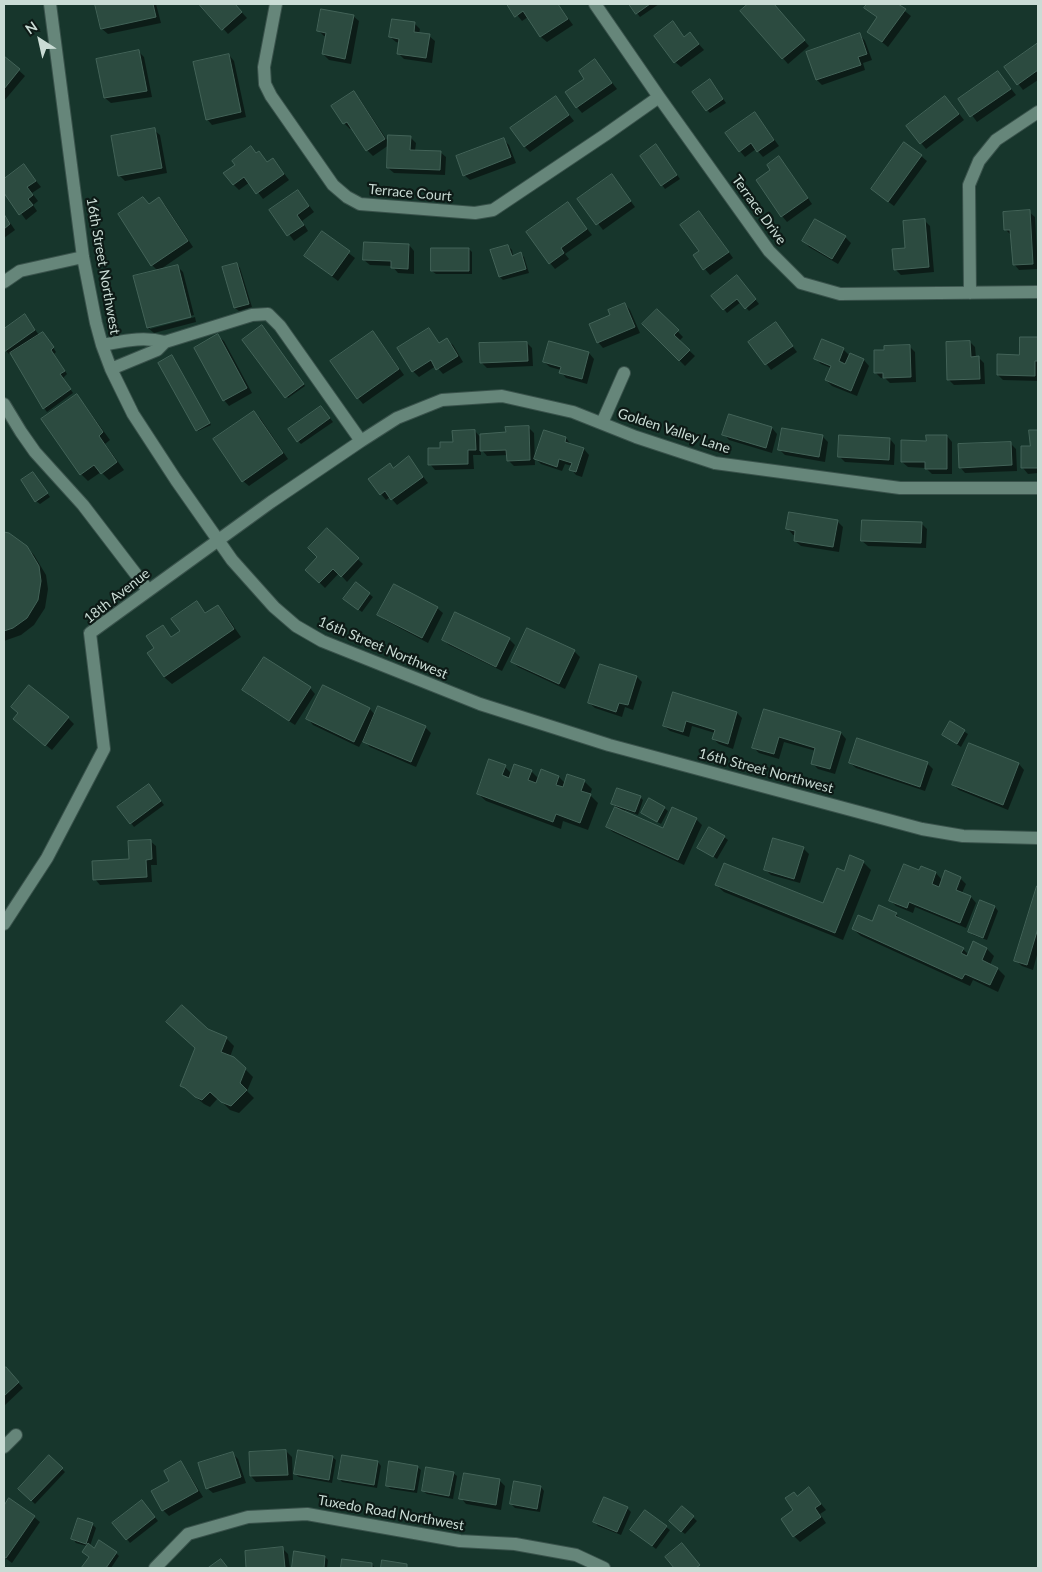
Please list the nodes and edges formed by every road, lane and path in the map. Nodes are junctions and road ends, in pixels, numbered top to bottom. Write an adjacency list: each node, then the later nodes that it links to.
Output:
1 (50, 4): 6 (street, 16th Street Northwest)
2 (276, 4): 4 (street, Terrace Court)
3 (596, 4): 4 (street, Terrace Drive)
4 (659, 97): 9 (street, Terrace Drive)
5 (1038, 112): 9 (street)
6 (84, 257): 7 (street); 11 (street, 16th Street Northwest)
7 (4, 282)
8 (1038, 292): 9 (street, Terrace Drive)
9 (970, 293)
10 (165, 342): 11 (street); 12 (street); 17 (street)
11 (102, 346): 12 (street, 16th Street Northwest)
12 (112, 369): 19 (street, 16th Street Northwest)
13 (624, 373): 16 (street)
14 (4, 404): 20 (street)
15 (397, 418): 16 (street, Golden Valley Lane); 17 (street, 18th Avenue)
16 (602, 423): 18 (street, Golden Valley Lane)
17 (361, 441): 19 (street, 18th Avenue)
18 (1038, 488)
19 (218, 540): 20 (street, 18th Avenue); 21 (street, 16th Street Northwest)
20 (148, 590): 22 (street, 18th Avenue)
21 (1038, 838)
22 (4, 924)
23 (16, 1435): 24 (street)
24 (4, 1447)
25 (155, 1568): 26 (street, Tuxedo Road Northwest)
26 (604, 1568)

